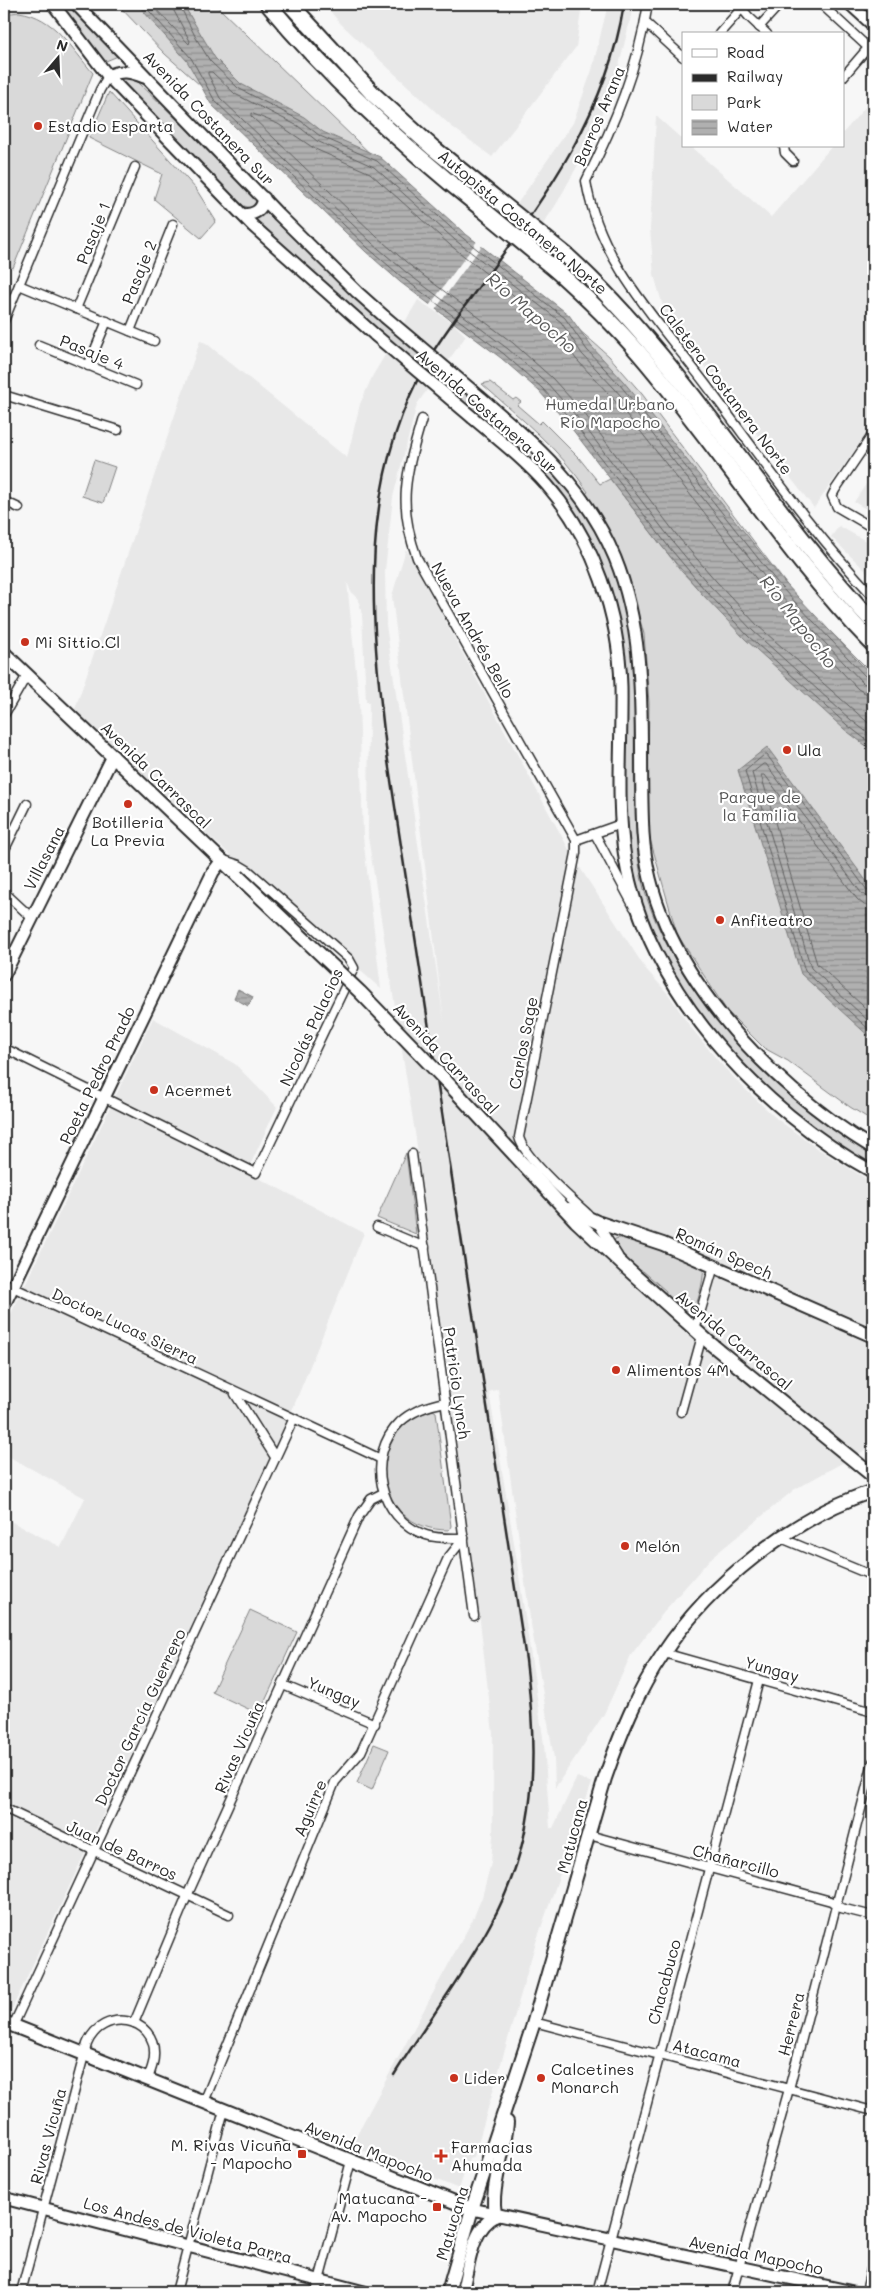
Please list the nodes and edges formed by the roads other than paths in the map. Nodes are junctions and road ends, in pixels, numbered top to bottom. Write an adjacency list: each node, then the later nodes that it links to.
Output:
1 (53, 4): 17 (main road, Avenida Costanera Sur)
2 (76, 4): 19 (main road, Avenida Costanera Sur)
3 (268, 4): 45 (highway, Autopista Costanera Norte, bridge)
4 (290, 4): 44 (highway, Autopista Costanera Norte, bridge)
5 (648, 4): 10 (street, Barros Arana)
6 (780, 4): 12 (street)
7 (821, 4): 15 (street)
8 (850, 4): 11 (main road)
9 (740, 6): 12 (street); 13 (street)
10 (645, 22): 16 (street); 23 (street, Barros Arana)
11 (873, 25)
12 (759, 27): 14 (street)
13 (720, 32)
14 (765, 32)
15 (872, 47): 18 (street)
16 (682, 56)
17 (108, 76): 19 (main road); 25 (main road, Avenida Costanera Sur); 27 (street)
18 (844, 76)
19 (146, 77): 24 (main road, Avenida Costanera Sur)
20 (784, 148): 21 (street)
21 (793, 161)
22 (134, 167): 28 (street, Pasaje 1)
23 (586, 181): 43 (street, Caletera Costanera Norte)
24 (264, 198): 25 (main road); 62 (main road, Avenida Costanera Sur, bridge)
25 (242, 215): 51 (main road, Avenida Costanera Sur, bridge)
26 (173, 224): 31 (street, Pasaje 2)
27 (19, 285): 28 (street); 29 (street)
28 (76, 309): 30 (street)
29 (4, 321)
30 (107, 321): 31 (street); 34 (street)
31 (130, 331): 32 (street)
32 (154, 341)
33 (39, 345): 34 (street, Pasaje 4)
34 (88, 366): 35 (street, Pasaje 4)
35 (136, 385)
36 (4, 395): 38 (street)
37 (422, 419): 53 (street, Nueva Andrés Bello)
38 (118, 430)
39 (873, 434): 42 (street)
40 (4, 501): 41 (street)
41 (19, 508)
42 (873, 528)
43 (873, 596)
44 (873, 622)
45 (873, 644)
46 (4, 653): 47 (main road, Avenida Carrascal)
47 (27, 675): 48 (street); 49 (main road, Avenida Carrascal)
48 (4, 715)
49 (113, 756): 55 (main road, Avenida Carrascal); 57 (main road, Villasana)
50 (27, 804): 54 (street)
51 (621, 824): 52 (street); 58 (main road, Avenida Costanera Sur)
52 (595, 834): 53 (street); 58 (street)
53 (576, 840): 67 (street, Carlos Sage)
54 (4, 851)
55 (222, 860): 61 (main road, Poeta Pedro Prado); 61 (street, Nicolás Palacios); 65 (main road, Avenida Carrascal, bridge)
56 (4, 892): 57 (street)
57 (32, 918): 59 (main road, Villasana)
58 (643, 923): 64 (main road, Avenida Costanera Sur)
59 (4, 975)
60 (4, 1048): 61 (street)
61 (104, 1097): 70 (main road, Poeta Pedro Prado)
62 (873, 1148)
63 (412, 1154): 68 (street, Patricio Lynch)
64 (873, 1172)
65 (560, 1203): 67 (main road, Avenida Carrascal); 67 (main road, Román Spech)
66 (377, 1227): 68 (street)
67 (599, 1231): 69 (main road, Román Spech); 72 (main road, Avenida Carrascal)
68 (425, 1247): 75 (street, Patricio Lynch)
69 (714, 1266): 72 (street); 73 (main road, Román Spech)
70 (8, 1286): 71 (main road, Poeta Pedro Prado); 74 (street, Doctor Lucas Sierra)
71 (4, 1305)
72 (698, 1333): 76 (street); 80 (main road, Avenida Carrascal)
73 (873, 1336)
74 (234, 1392): 77 (street, Doctor Lucas Sierra); 78 (street)
75 (446, 1402): 79 (street); 83 (street, Patricio Lynch)
76 (681, 1412)
77 (292, 1420): 78 (street, Doctor García Guerrero); 79 (street, Doctor Lucas Sierra)
78 (275, 1457): 95 (street, Doctor García Guerrero)
79 (381, 1459): 82 (street)
80 (873, 1476)
81 (873, 1491): 84 (main road, Matucana)
82 (383, 1493): 83 (street); 89 (street, Rivas Vicuña)
83 (464, 1538): 86 (street, Patricio Lynch); 91 (street, Aguirre)
84 (781, 1538): 85 (street); 87 (main road, Matucana)
85 (873, 1576)
86 (474, 1616)
87 (664, 1653): 88 (street, Yungay); 94 (main road, Matucana)
88 (759, 1680): 90 (street, Yungay); 96 (street, Chacabuco)
89 (283, 1685): 91 (street, Yungay); 97 (street, Rivas Vicuña)
90 (873, 1712)
91 (375, 1724): 108 (street, Aguirre)
92 (873, 1765): 98 (street, Herrera)
93 (4, 1808): 95 (street, Juan de Barros)
94 (589, 1835): 96 (street, Chañarcillo); 101 (main road, Matucana)
95 (93, 1852): 97 (street, Juan de Barros); 102 (street, Doctor García Guerrero)
96 (708, 1868): 98 (street, Chañarcillo); 105 (street, Chacabuco)
97 (187, 1896): 99 (street, Juan de Barros); 103 (street, Rivas Vicuña)
98 (836, 1904): 100 (street, Chañarcillo); 107 (street, Herrera)
99 (229, 1915)
100 (873, 1916)
101 (534, 2022): 105 (street, Atacama); 109 (main road, Matucana)
102 (8, 2024): 104 (main road, Avenida Mapocho)
103 (134, 2024): 104 (street, Rivas Vicuña); 106 (street)
104 (85, 2054): 106 (main road, Avenida Mapocho); 114 (street, Rivas Vicuña)
105 (659, 2055): 107 (street, Atacama); 117 (street, Chacabuco)
106 (148, 2079): 108 (main road, Avenida Mapocho)
107 (789, 2089): 111 (street, Atacama); 120 (street, Herrera)
108 (204, 2102): 110 (main road, Avenida Mapocho)
109 (508, 2104): 115 (main road, Matucana); 116 (main road)
110 (224, 2110): 112 (main road, Avenida Mapocho); 118 (street)
111 (873, 2111)
112 (351, 2161): 115 (main road, Avenida Mapocho); 121 (street)
113 (4, 2198): 114 (main road, Los Andes de Violeta Parra)
114 (43, 2208): 118 (main road, Los Andes de Violeta Parra); 122 (street, Rivas Vicuña)
115 (472, 2209): 116 (main road, Avenida Mapocho); 126 (main road, Matucana)
116 (496, 2216): 117 (main road, Avenida Mapocho); 127 (main road, Matucana)
117 (610, 2240): 120 (main road, Avenida Mapocho); 128 (street, Chacabuco)
118 (188, 2247): 121 (main road, Los Andes de Violeta Parra); 123 (street)
119 (873, 2261): 131 (street)
120 (738, 2267): 129 (street, Herrera); 130 (main road, Avenida Mapocho)
121 (319, 2281): 124 (street); 125 (main road, Los Andes de Violeta Parra)
122 (21, 2292)
123 (176, 2292)
124 (316, 2292)
125 (364, 2292)
126 (448, 2292)
127 (462, 2292)
128 (597, 2292)
129 (732, 2292)
130 (853, 2292)
131 (866, 2292)

